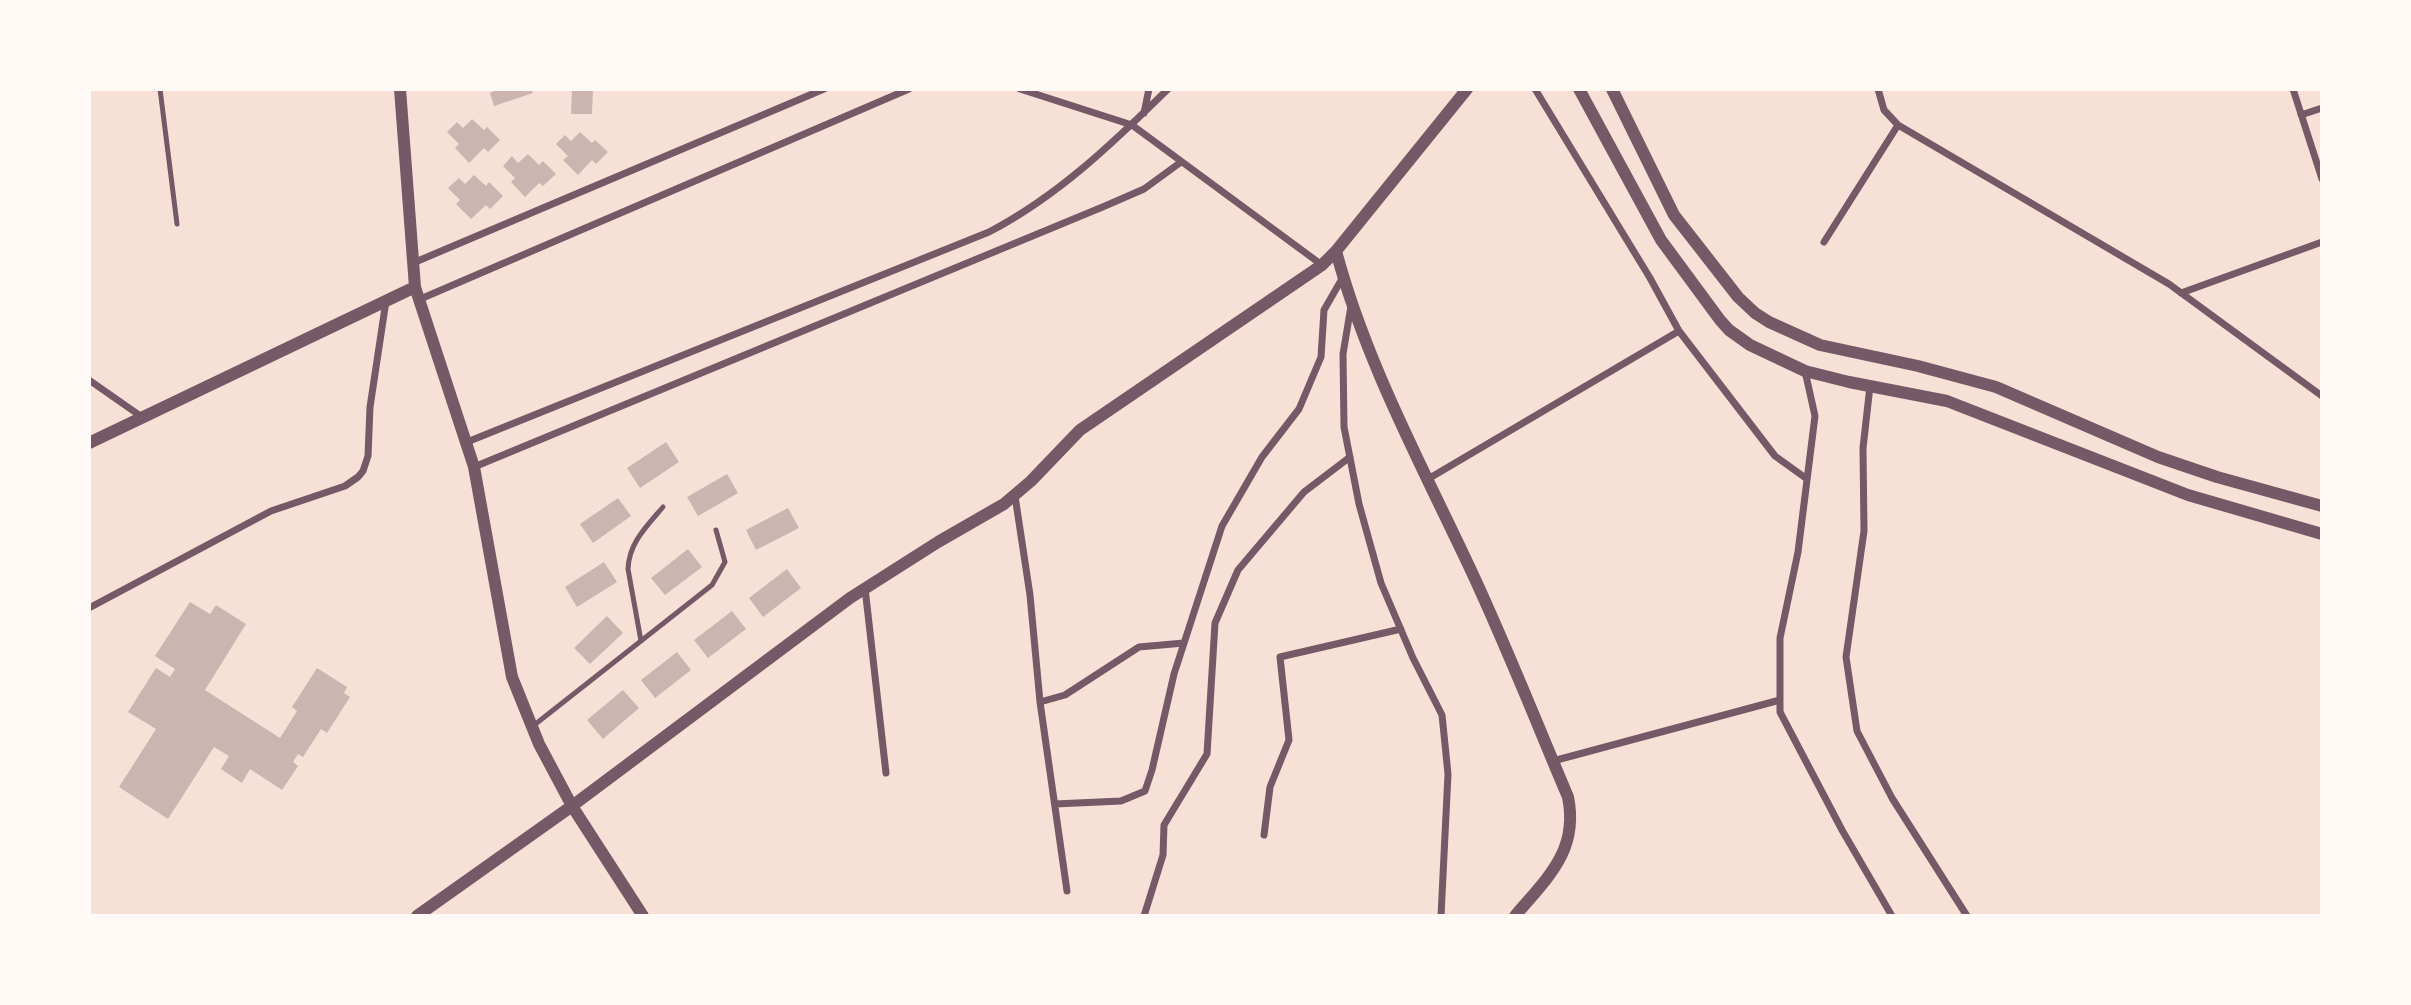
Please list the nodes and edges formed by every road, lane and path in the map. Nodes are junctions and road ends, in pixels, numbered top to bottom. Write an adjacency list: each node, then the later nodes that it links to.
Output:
1 (160, 89): 21 (lane)
2 (400, 89): 25 (street)
3 (824, 89): 25 (street)
4 (909, 89): 28 (street)
5 (1020, 89): 17 (street)
6 (1149, 89): 15 (street)
7 (1168, 89): 15 (street)
8 (1467, 89): 24 (street)
9 (1535, 89): 32 (street)
10 (1579, 89): 33 (street)
11 (1612, 89): 45 (street)
12 (1878, 89): 18 (street)
13 (2293, 89): 16 (street)
14 (2322, 108): 16 (street)
15 (1144, 113): 17 (street)
16 (2301, 115): 20 (street)
17 (1132, 125): 19 (street); 38 (street)
18 (1898, 125): 22 (street); 29 (street)
19 (1181, 162): 26 (street); 41 (street)
20 (2322, 178)
21 (177, 224)
22 (1824, 242)
23 (2322, 242): 29 (street)
24 (1336, 251): 26 (street); 27 (street)
25 (413, 263): 28 (street)
26 (1322, 265): 44 (street)
27 (1343, 276): 31 (street); 53 (street)
28 (417, 293): 30 (street); 38 (street)
29 (2181, 293): 36 (street)
30 (386, 300): 37 (street); 50 (street)
31 (1352, 305): 40 (street); 42 (street)
32 (1679, 331): 42 (street); 43 (street)
33 (1805, 371): 35 (street); 43 (street)
34 (89, 380): 37 (street)
35 (1870, 386): 48 (street); 69 (street)
36 (2322, 396)
37 (142, 417): 39 (street)
38 (467, 442): 41 (street)
39 (89, 443)
40 (1350, 457): 51 (street); 65 (street)
41 (474, 467): 56 (street)
42 (1428, 479): 57 (street)
43 (1807, 479): 54 (street)
44 (1015, 496): 49 (street); 55 (street)
45 (2322, 506)
46 (663, 507): 52 (lane)
47 (716, 530): 52 (lane)
48 (2322, 534)
49 (865, 588): 58 (street); 60 (street)
50 (89, 608)
51 (1401, 629): 61 (street); 66 (street)
52 (641, 641): 56 (lane)
53 (1184, 643): 55 (street); 59 (street)
54 (1780, 700): 57 (street); 68 (street)
55 (1040, 702): 59 (street)
56 (532, 727): 60 (street)
57 (1553, 761): 67 (street)
58 (887, 773)
59 (1055, 804): 62 (street)
60 (572, 806): 63 (street); 64 (street)
61 (1264, 835)
62 (1067, 891)
63 (417, 916)
64 (643, 916)
65 (1143, 916)
66 (1441, 916)
67 (1515, 916)
68 (1892, 916)
69 (1967, 916)

